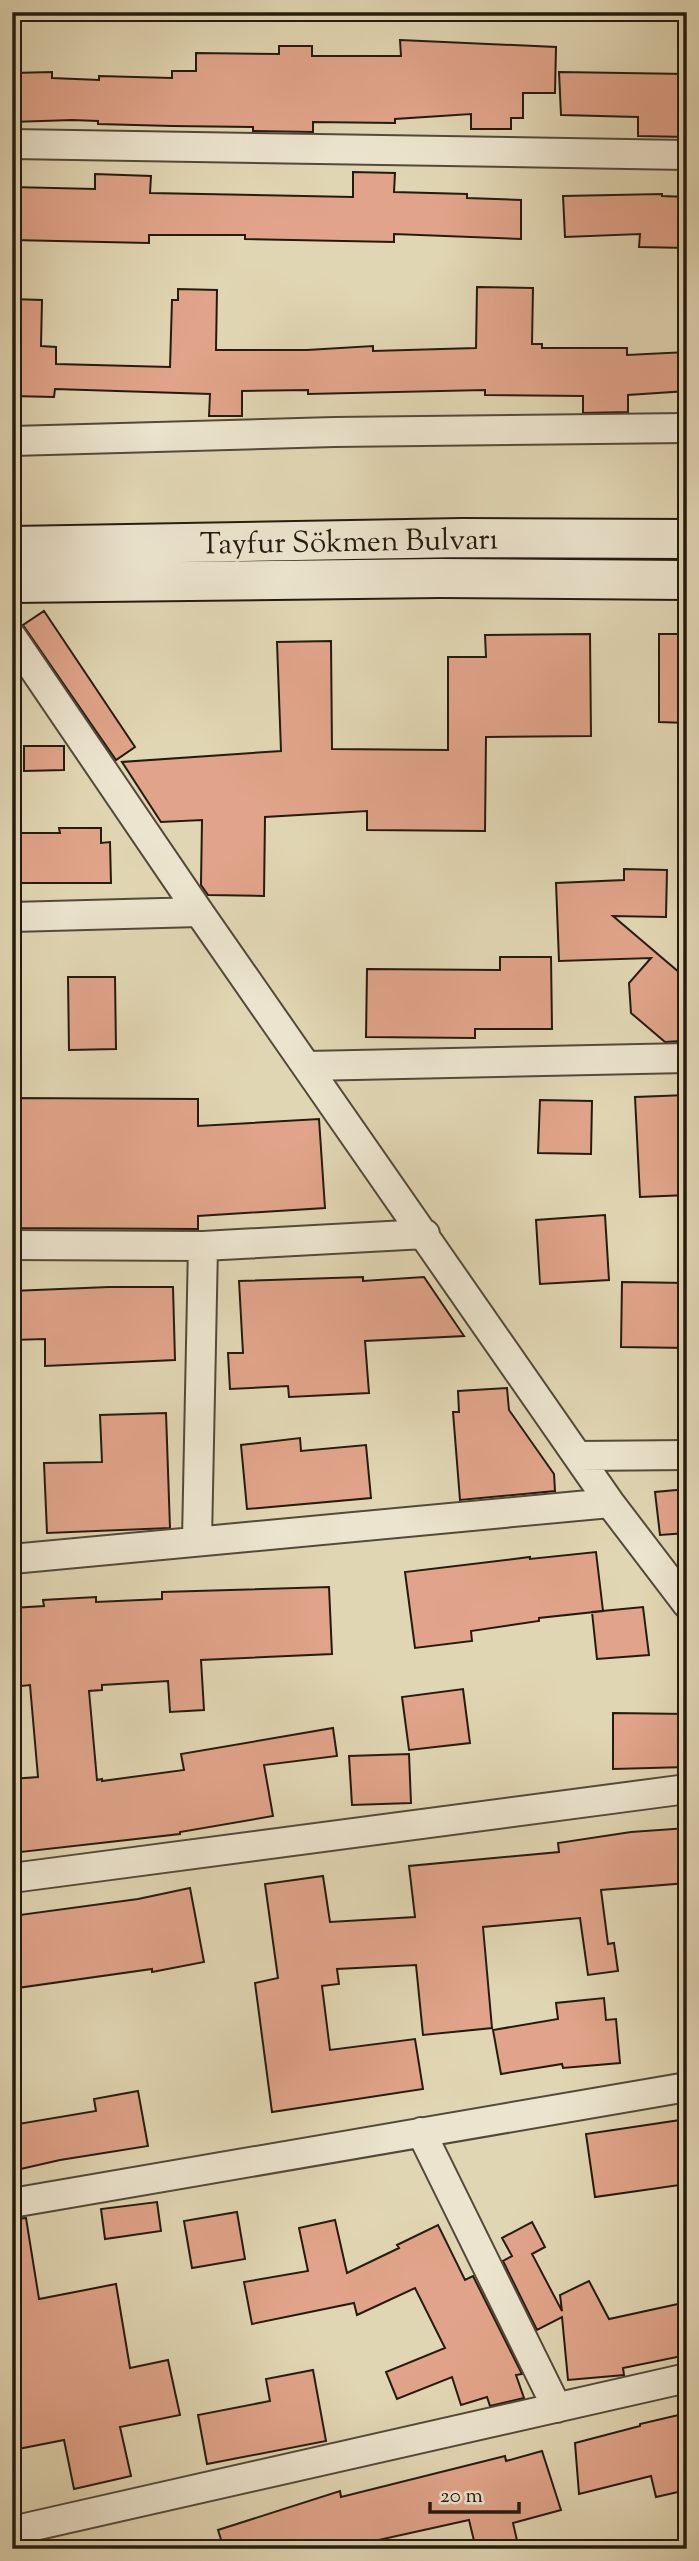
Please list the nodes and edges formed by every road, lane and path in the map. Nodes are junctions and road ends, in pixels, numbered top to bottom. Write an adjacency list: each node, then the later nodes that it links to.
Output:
1 (12, 144): 2 (street)
2 (687, 155)
3 (687, 428): 4 (street)
4 (12, 441)
5 (687, 539): 6 (main road, Tayfur Sökmen Bulvarı)
6 (12, 546)
7 (687, 580): 8 (main road, Tayfur Sökmen Bulvarı)
8 (12, 583)
9 (12, 637): 10 (street)
10 (198, 912): 11 (street); 13 (street)
11 (12, 918)
12 (687, 1058): 13 (street)
13 (307, 1066): 14 (street)
14 (425, 1234): 16 (street); 18 (street)
15 (12, 1245): 16 (street)
16 (203, 1246): 20 (street)
17 (687, 1455): 18 (street)
18 (579, 1456): 19 (street)
19 (610, 1503): 20 (street); 22 (street)
20 (197, 1540): 21 (street)
21 (12, 1559)
22 (687, 1604)
23 (687, 1789): 24 (street)
24 (12, 1878)
25 (687, 2087): 26 (street)
26 (421, 2132): 27 (street); 29 (street)
27 (12, 2203)
28 (687, 2378): 29 (street)
29 (557, 2408): 30 (street)
30 (12, 2531)

